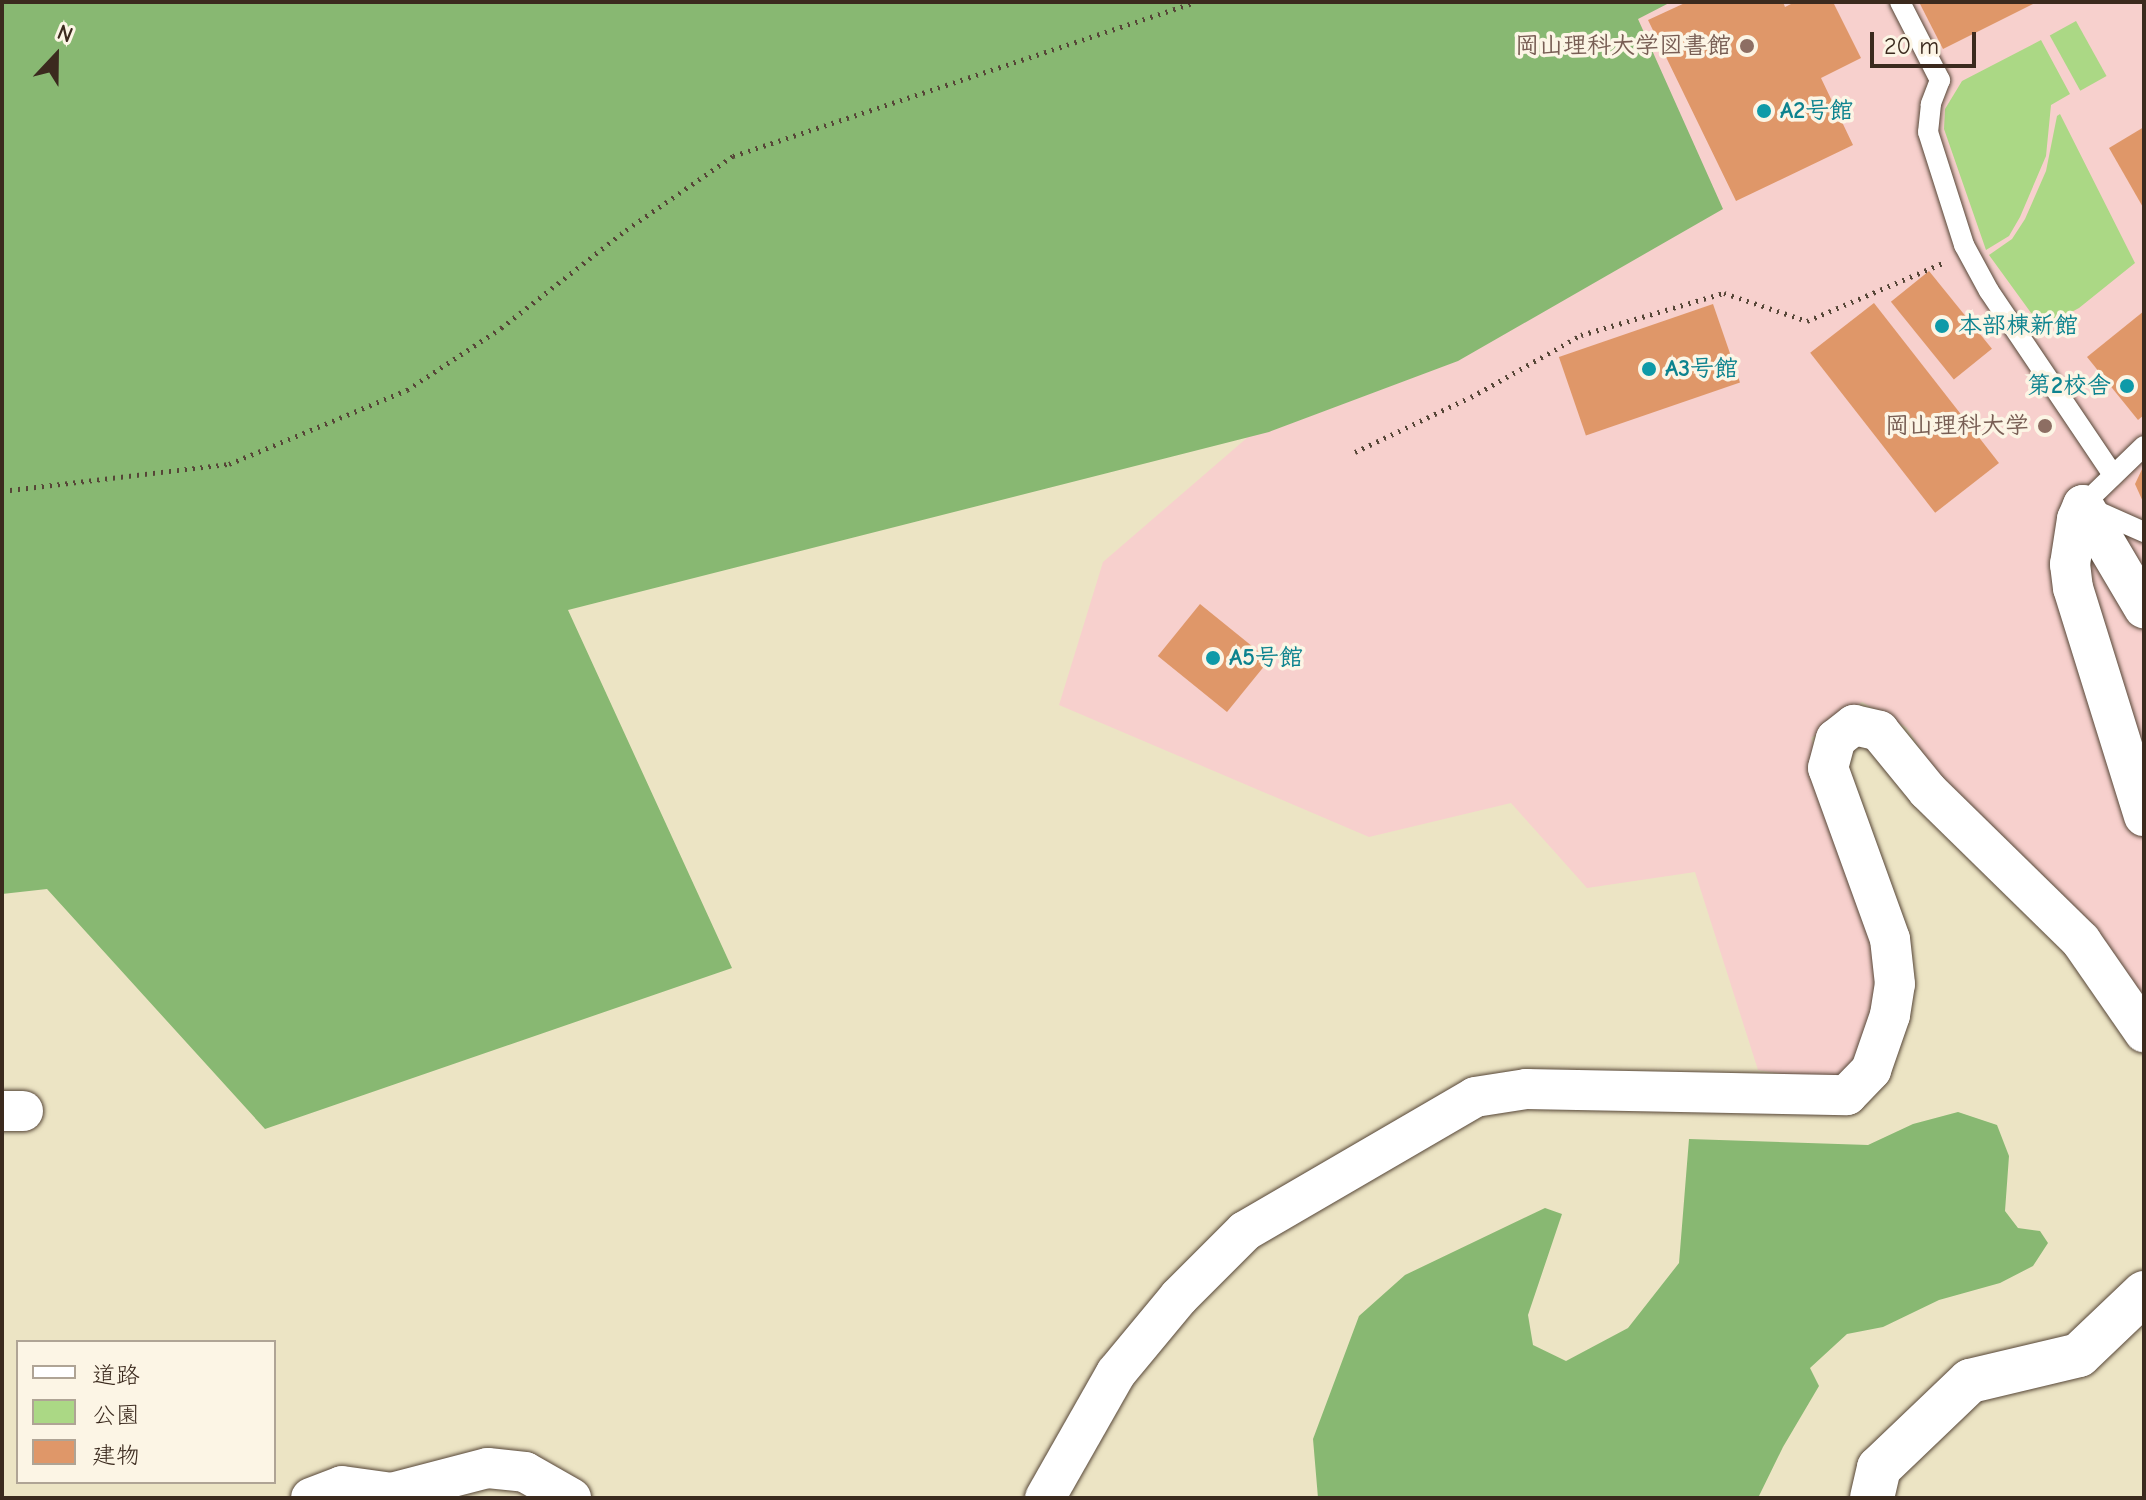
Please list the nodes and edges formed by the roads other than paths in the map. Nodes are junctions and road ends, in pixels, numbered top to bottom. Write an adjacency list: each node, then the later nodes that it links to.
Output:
1 (1900, 2): 3 (lane)
2 (2144, 446): 3 (lane)
3 (2113, 475): 4 (lane)
4 (2083, 505): 5 (lane); 6 (street); 7 (street)
5 (2144, 532)
6 (2144, 608)
7 (2144, 816)
8 (2144, 1032): 12 (street)
9 (2144, 1293): 13 (street)
10 (311, 1498): 11 (street)
11 (571, 1498)
12 (1045, 1498)
13 (1872, 1498)

